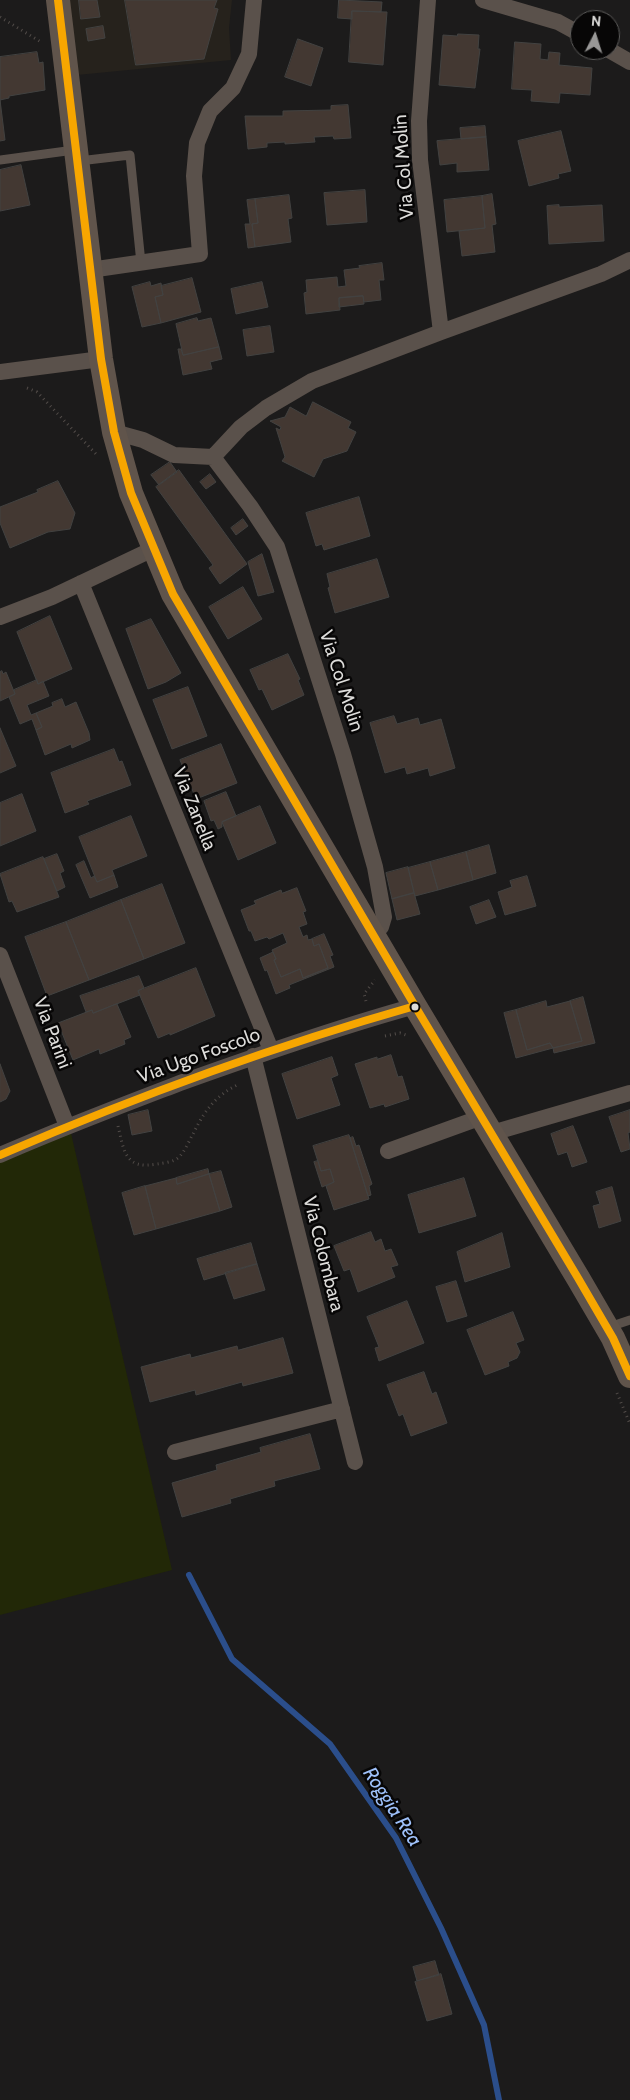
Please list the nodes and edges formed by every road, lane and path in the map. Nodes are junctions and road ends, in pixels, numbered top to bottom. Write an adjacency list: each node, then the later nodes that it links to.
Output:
1 (58, 0): 7 (main road)
2 (254, 0): 11 (street)
3 (428, 0): 13 (street, Via Col Molin)
4 (483, 0): 6 (street)
5 (0, 17): 7 (path)
6 (570, 29)
7 (63, 46): 8 (main road)
8 (76, 156): 9 (lane); 11 (lane); 12 (main road)
9 (0, 160)
10 (630, 260): 13 (street)
11 (141, 263): 12 (street)
12 (90, 270): 14 (main road)
13 (441, 332): 17 (street)
14 (101, 359): 15 (street); 16 (main road)
15 (0, 372)
16 (114, 432): 17 (street); 18 (main road)
17 (213, 457): 21 (street, Via Col Molin)
18 (153, 549): 19 (street); 21 (main road)
19 (81, 583): 20 (street); 24 (street, Via Zanella)
20 (0, 617)
21 (374, 932): 23 (main road)
22 (0, 955): 30 (street, Via Parini)
23 (415, 1006): 24 (street, Via Ugo Foscolo); 29 (main road)
24 (271, 1050): 25 (street, Via Ugo Foscolo)
25 (253, 1056): 26 (street, Via Colombara); 28 (street, Via Ugo Foscolo)
26 (258, 1076): 28 (path); 36 (street, Via Colombara)
27 (630, 1093): 29 (street)
28 (114, 1108): 30 (street, Via Ugo Foscolo)
29 (487, 1125): 31 (street); 34 (main road)
30 (66, 1126): 32 (street, Via Ugo Foscolo)
31 (388, 1151)
32 (0, 1155)
33 (630, 1320): 34 (lane)
34 (607, 1328): 35 (main road)
35 (630, 1376)
36 (342, 1409): 37 (street); 38 (street, Via Colombara)
37 (175, 1452)
38 (355, 1462)

